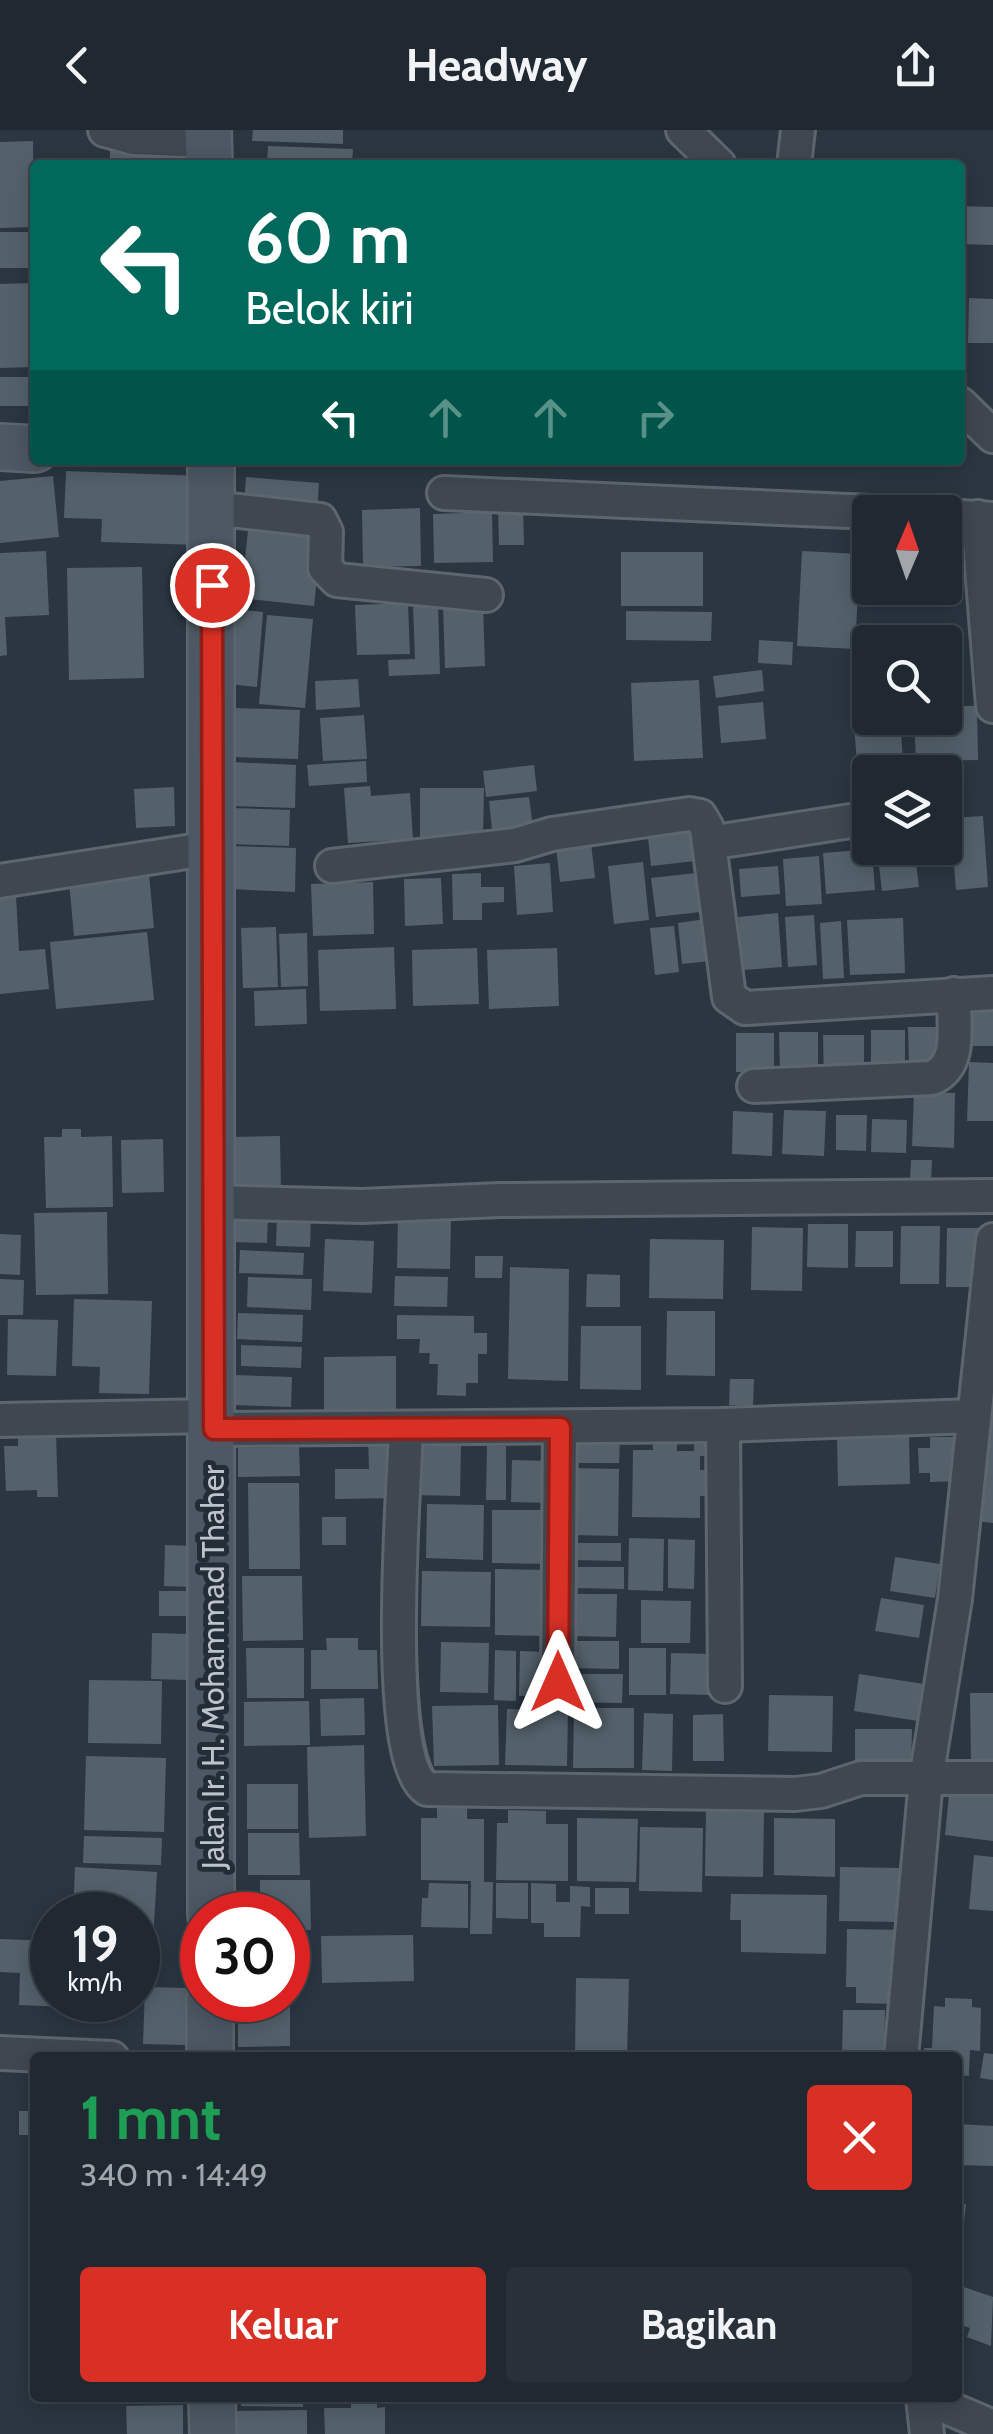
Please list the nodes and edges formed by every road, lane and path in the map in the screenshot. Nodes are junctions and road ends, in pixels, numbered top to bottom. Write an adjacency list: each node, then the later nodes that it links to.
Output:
1 (105, 130): 4 (street)
2 (684, 130): 5 (street)
3 (798, 130): 6 (street)
4 (208, 145)
5 (713, 160)
6 (795, 160)
7 (965, 409): 8 (street)
8 (993, 436)
9 (0, 447): 10 (main road)
10 (30, 449)
11 (210, 465): 13 (main road, Jalan Ir. H. Mohammad Thaher)
12 (444, 493): 14 (street)
13 (212, 508): 16 (street); 20 (main road, Jalan Ir. H. Mohammad Thaher)
14 (852, 511)
15 (986, 518): 17 (street)
16 (486, 595)
17 (993, 706)
18 (852, 821): 19 (street)
19 (709, 843): 21 (street); 24 (street)
20 (212, 848): 22 (street); 27 (main road, Jalan Ir. H. Mohammad Thaher)
21 (332, 866)
22 (0, 881)
23 (993, 993): 24 (street)
24 (954, 994): 25 (street)
25 (754, 1086)
26 (993, 1196): 27 (street)
27 (211, 1202): 31 (main road, Jalan Ir. H. Mohammad Thaher)
28 (993, 1240): 29 (street)
29 (974, 1416): 32 (street); 38 (street)
30 (0, 1420): 31 (street)
31 (213, 1423): 34 (street); 39 (main road, Jalan Ir. H. Mohammad Thaher)
32 (723, 1426): 33 (street); 36 (street)
33 (560, 1428): 34 (street); 35 (street)
34 (406, 1430): 38 (street)
35 (558, 1682)
36 (725, 1686)
37 (993, 1778): 38 (street)
38 (926, 1779): 42 (street)
39 (211, 1892)
40 (210, 2022): 41 (main road)
41 (210, 2052)
42 (902, 2052)
43 (0, 2053): 44 (street)
44 (30, 2054)
45 (212, 2402): 49 (main road)
46 (924, 2402): 50 (street)
47 (934, 2402): 48 (street)
48 (993, 2427)
49 (212, 2434)
50 (926, 2434)

